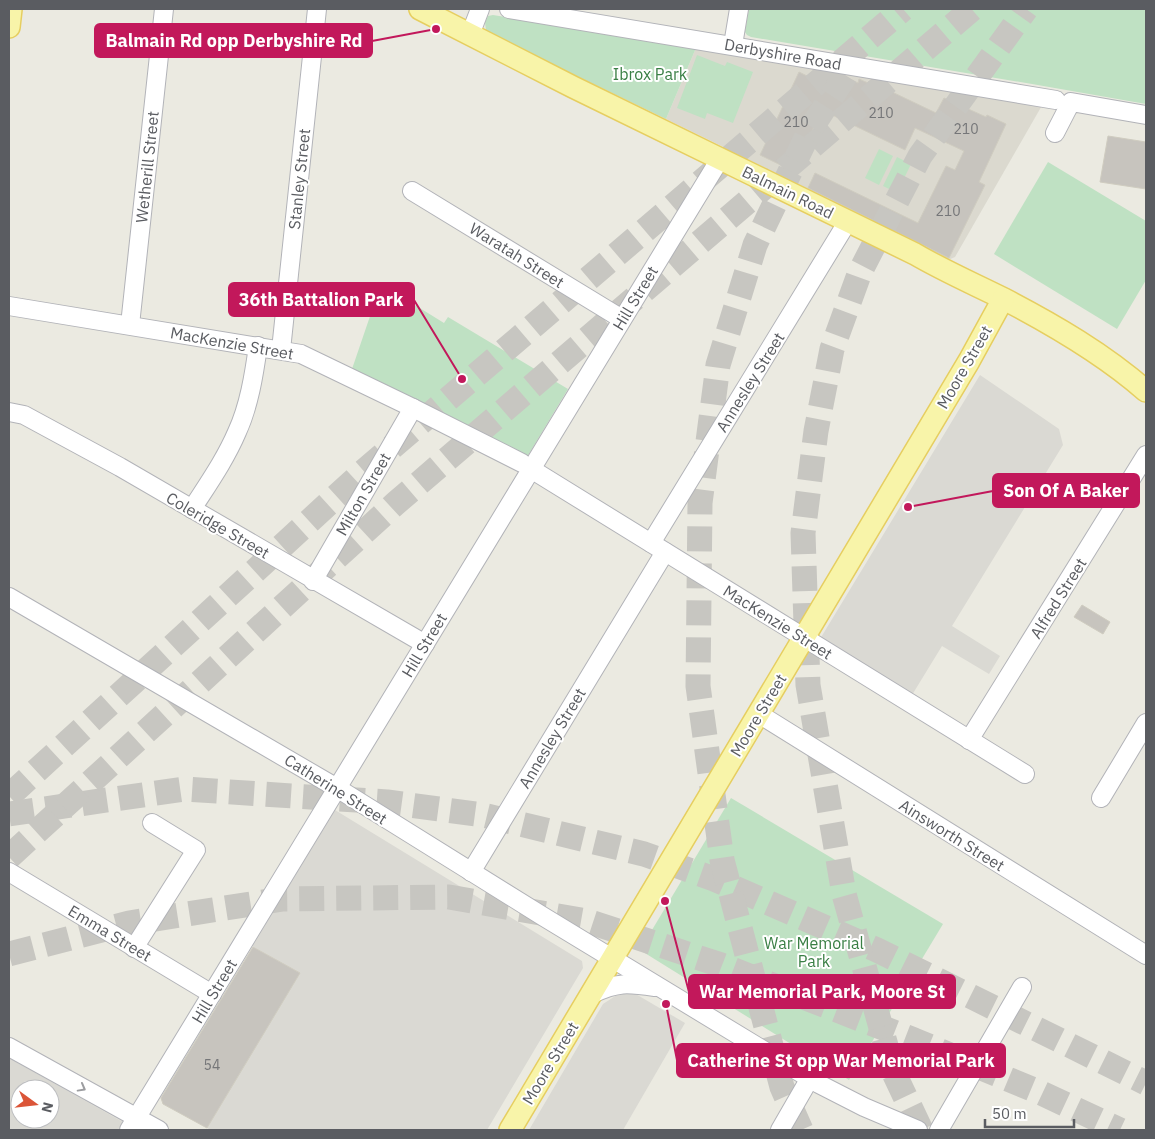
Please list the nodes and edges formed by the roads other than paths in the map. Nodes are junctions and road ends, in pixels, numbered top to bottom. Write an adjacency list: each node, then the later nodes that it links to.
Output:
1 (11, 9): 8 (main road)
2 (164, 9): 20 (street, Wetherill Street)
3 (317, 9): 22 (street, Stanley Street)
4 (420, 9): 9 (main road, Balmain Road)
5 (480, 9): 9 (street)
6 (509, 9): 10 (street, Derbyshire Road)
7 (739, 9): 10 (street)
8 (9, 28)
9 (470, 35): 14 (main road, Balmain Road)
10 (733, 45): 11 (street, Derbyshire Road)
11 (1056, 100)
12 (1146, 115): 13 (street)
13 (1055, 133)
14 (720, 159): 16 (main road, Balmain Road); 19 (street, Hill Street)
15 (412, 191): 19 (street, Waratah Street)
16 (848, 221): 17 (main road, Balmain Road); 29 (street, Annesley Street)
17 (1003, 299): 23 (main road, Balmain Road); 32 (main road, Moore Street)
18 (9, 306): 20 (street, MacKenzie Street)
19 (622, 320): 27 (street, Hill Street)
20 (130, 325): 21 (street, MacKenzie Street)
21 (258, 346): 22 (street, MacKenzie Street); 28 (street)
22 (281, 350): 24 (street, MacKenzie Street)
23 (1146, 391)
24 (413, 408): 27 (street, MacKenzie Street); 30 (street, Milton Street)
25 (9, 412): 28 (street, Coleridge Street)
26 (1146, 455): 36 (street, Alfred Street)
27 (526, 466): 29 (street, MacKenzie Street); 33 (street, Hill Street)
28 (192, 509): 30 (street, Coleridge Street)
29 (658, 548): 32 (street, MacKenzie Street); 42 (street, Annesley Street)
30 (313, 580): 33 (street, Coleridge Street)
31 (9, 597): 38 (street, Catherine Street)
32 (804, 638): 34 (main road, Moore Street); 36 (street, MacKenzie Street)
33 (425, 644): 38 (street, Hill Street)
34 (759, 714): 44 (street, Ainsworth Street); 45 (main road, Moore Street)
35 (1146, 723): 39 (street)
36 (969, 740): 37 (street, MacKenzie Street)
37 (1025, 774)
38 (337, 788): 42 (street, Catherine Street); 48 (street, Hill Street)
39 (1101, 798)
40 (152, 823): 43 (street)
41 (9, 872): 43 (street, Emma Street)
42 (471, 872): 45 (street, Catherine Street)
43 (134, 948): 48 (street, Emma Street)
44 (1146, 955)
45 (613, 959): 46 (street, Catherine Street); 49 (main road, Moore Street)
46 (660, 987): 49 (street, Catherine Street); 51 (street, Catherine Street)
47 (1022, 987): 57 (street)
48 (212, 994): 52 (street, Hill Street)
49 (592, 994): 54 (main road, Moore Street)
50 (9, 1047): 52 (street, one-way to 52)
51 (810, 1078): 55 (street); 56 (street, Catherine Street)
52 (133, 1124): 53 (street)
53 (159, 1130)
54 (510, 1130)
55 (780, 1130)
56 (918, 1130)
57 (939, 1130)

